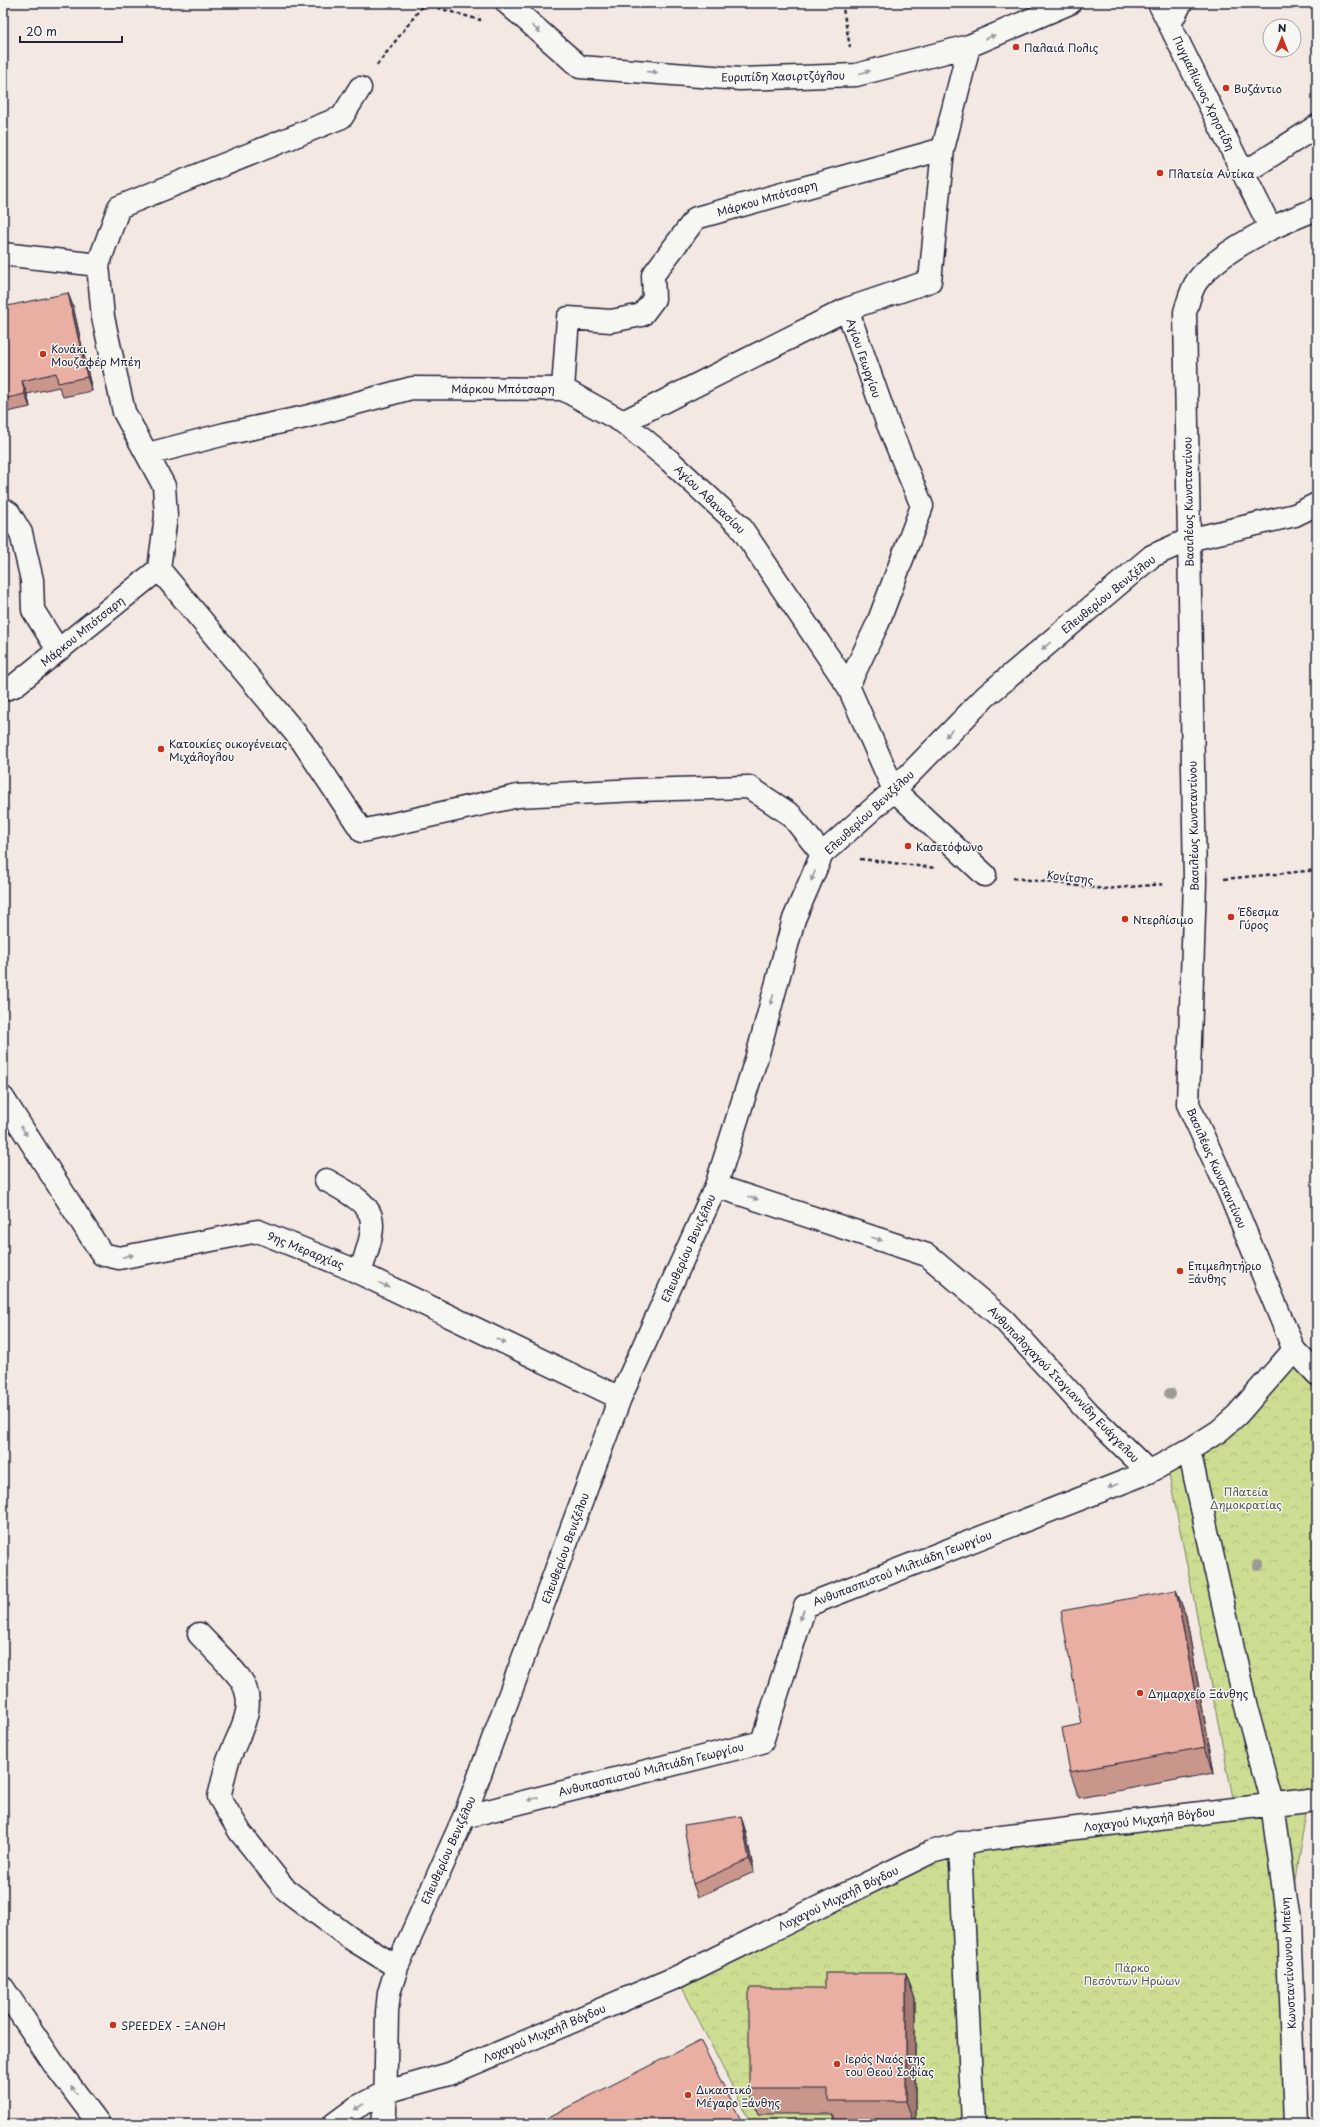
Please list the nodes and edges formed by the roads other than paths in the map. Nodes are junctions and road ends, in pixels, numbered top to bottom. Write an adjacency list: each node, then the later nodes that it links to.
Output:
1 (507, 3): 6 (street, Ευριπίδη Χασιρτζόγλου, one-way to 6)
2 (1070, 3): 6 (street, Ευριπίδη Χασιρτζόγλου, one-way to 2)
3 (1159, 3): 5 (street, Πυγμαλίωνος Χρηστίδη)
4 (1181, 3): 5 (street)
5 (1170, 24): 10 (street, Πυγμαλίωνος Χρηστίδη)
6 (969, 46): 9 (street, Αγίου Γεωργίου)
7 (360, 88): 14 (street)
8 (1317, 126): 10 (street)
9 (943, 149): 15 (street, Αγίου Γεωργίου); 16 (street, Μάρκου Μπότσαρη)
10 (1244, 173): 12 (street, Πυγμαλίωνος Χρηστίδη)
11 (1317, 208): 12 (street, Βασιλέως Κωνσταντίνου)
12 (1270, 227): 21 (street, Βασιλέως Κωνσταντίνου)
13 (3, 254): 14 (street)
14 (98, 265): 18 (street)
15 (847, 309): 17 (street); 24 (street, Αγίου Γεωργίου)
16 (563, 389): 17 (street, Αγίου Αθανασίου); 18 (street, Μάρκου Μπότσαρη)
17 (623, 422): 24 (street, Αγίου Αθανασίου)
18 (148, 454): 22 (street)
19 (1317, 504): 21 (street, Ελευθερίου Βενιζέλου)
20 (3, 509): 23 (street)
21 (1188, 540): 26 (street, Ελευθερίου Βενιζέλου, one-way to 26); 33 (street, Βασιλέως Κωνσταντίνου)
22 (159, 569): 23 (street, Μάρκου Μπότσαρη); 27 (street)
23 (58, 650): 25 (street, Μάρκου Μπότσαρη)
24 (848, 686): 26 (street, Αγίου Αθανασίου)
25 (3, 690)
26 (894, 790): 27 (street, Ελευθερίου Βενιζέλου); 28 (street)
27 (822, 854): 31 (street, Ελευθερίου Βενιζέλου, one-way to 31)
28 (985, 875)
29 (3, 1098): 32 (street, 9ης Μεραρχίας, one-way to 32)
30 (326, 1180): 32 (street)
31 (716, 1186): 35 (street, Ελευθερίου Βενιζέλου); 37 (street, Ανθυπολοχαγού Στογιαννίδη Ευάγγελου, one-way to 37)
32 (360, 1273): 35 (street, 9ης Μεραρχίας, one-way to 35)
33 (1294, 1350): 34 (street, Βασιλέως Κωνσταντίνου); 36 (street)
34 (1317, 1374)
35 (620, 1398): 41 (street, Ελευθερίου Βενιζέλου)
36 (1189, 1450): 37 (street); 40 (street, Κωνσταντίνουνου Μπένη)
37 (1149, 1472): 41 (street, Ανθυπασπιστού Μιλτιάδη Γεωργίου, one-way to 41)
38 (199, 1634): 43 (street)
39 (1317, 1798): 40 (street, Λοχαγού Μιχαήλ Βόγδου)
40 (1272, 1803): 42 (street, Λοχαγού Μιχαήλ Βόγδου); 50 (street, Κωνσταντίνουνου Μπένη)
41 (464, 1817): 43 (street, Ελευθερίου Βενιζέλου)
42 (960, 1843): 45 (street, Λοχαγού Μιχαήλ Βόγδου); 49 (street)
43 (397, 1967): 45 (street, Ελευθερίου Βενιζέλου)
44 (3, 1988): 46 (street, one-way to 44)
45 (386, 2092): 47 (street, Λοχαγού Μιχαήλ Βόγδου, one-way to 47); 48 (street)
46 (98, 2123)
47 (334, 2124)
48 (381, 2124)
49 (973, 2124)
50 (1296, 2124)

